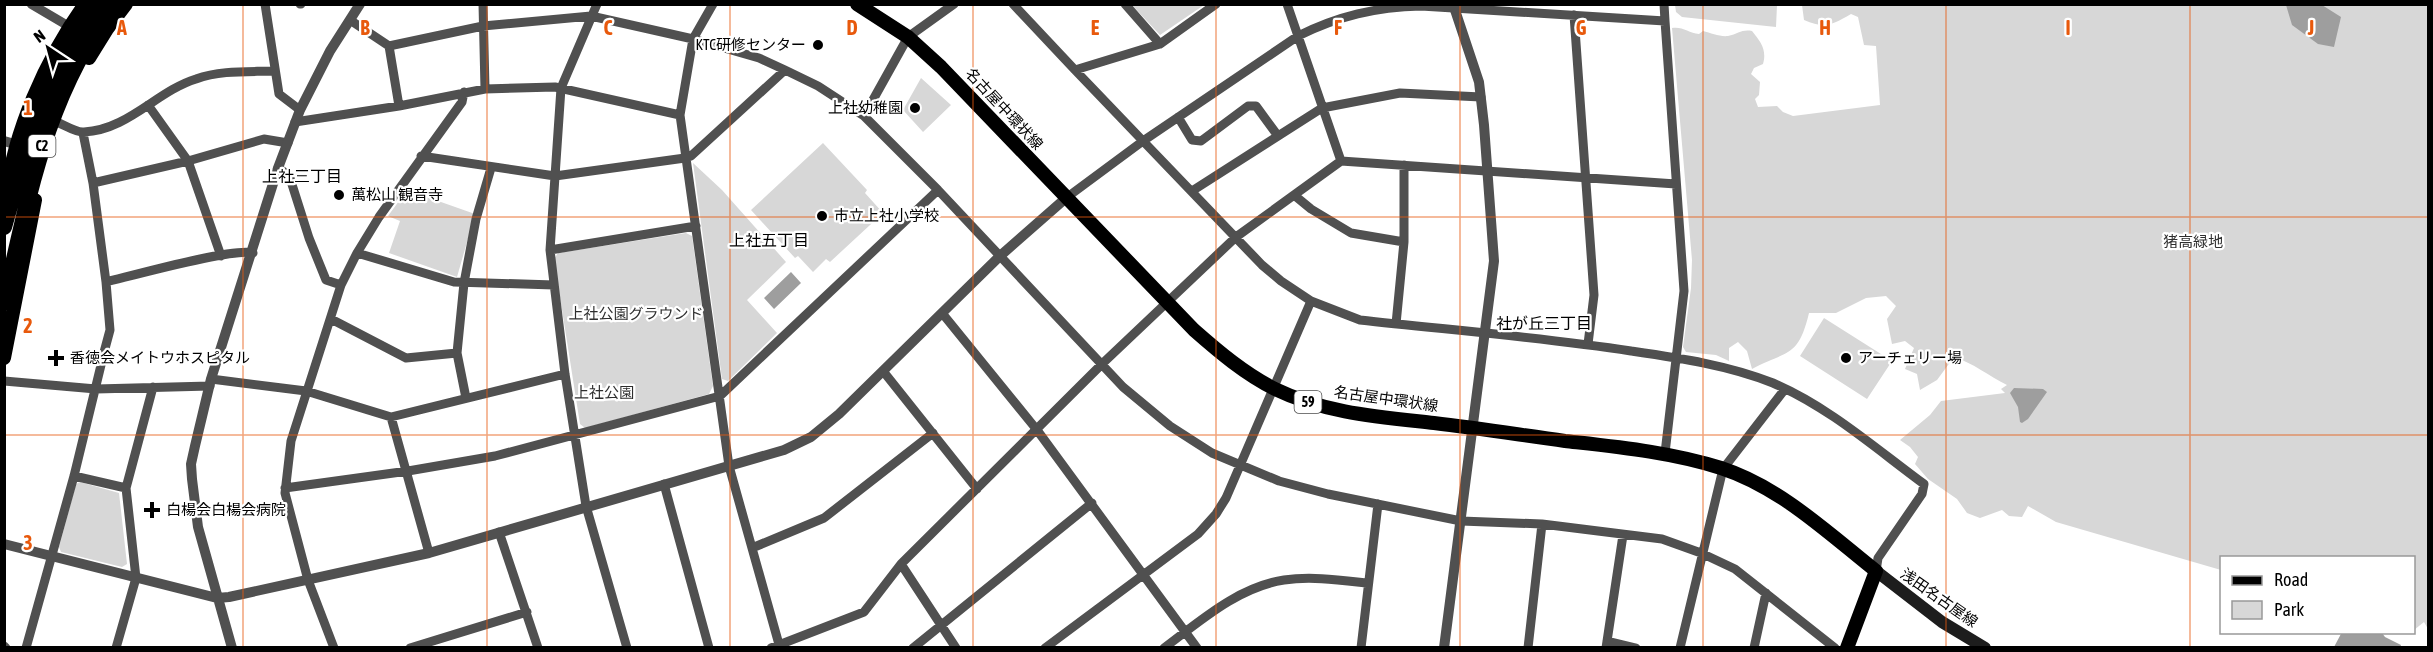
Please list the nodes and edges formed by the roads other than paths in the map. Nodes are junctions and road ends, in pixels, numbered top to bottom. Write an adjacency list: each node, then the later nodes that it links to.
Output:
1 (31, 4): 25 (street)
2 (85, 4): 25 (main road)
3 (97, 4): 72 (highway, C2)
4 (115, 4): 87 (highway, C2)
5 (126, 4): 46 (main road)
6 (265, 4): 33 (street)
7 (360, 4): 22 (street)
8 (483, 4): 24 (street)
9 (597, 4): 21 (street)
10 (713, 4): 28 (street)
11 (857, 4): 27 (main road, 名古屋中環状線 / 59)
12 (954, 4): 27 (street)
13 (1013, 4): 32 (street)
14 (1125, 4): 29 (street)
15 (1216, 4): 29 (street)
16 (1287, 4): 26 (street)
17 (1664, 4): 23 (street)
18 (1373, 7): 19 (street); 26 (street)
19 (1454, 7): 20 (street); 37 (street)
20 (1574, 15): 23 (street); 61 (street)
21 (591, 16): 24 (street); 28 (street); 34 (street)
22 (350, 20): 30 (street); 41 (street)
23 (1665, 21): 63 (street)
24 (483, 26): 30 (street); 35 (street)
25 (70, 27): 50 (main road)
26 (1298, 36): 40 (street); 44 (street)
27 (908, 37): 43 (street); 69 (main road, 名古屋中環状線 / 59)
28 (693, 39): 31 (street); 42 (street)
29 (1160, 44): 32 (street)
30 (389, 46): 39 (street)
31 (785, 70): 43 (street); 53 (street)
32 (1075, 70): 49 (street)
33 (274, 71): 38 (street); 41 (street)
34 (561, 88): 35 (street); 42 (street); 60 (street)
35 (485, 89): 36 (street)
36 (464, 92): 39 (street); 52 (street)
37 (1481, 97): 40 (street); 59 (street)
38 (148, 105): 47 (street); 54 (street)
39 (399, 106): 45 (street)
40 (1322, 108): 48 (street); 55 (street)
41 (300, 110): 45 (street)
42 (680, 115): 53 (street)
43 (864, 116): 64 (street)
44 (1178, 117): 48 (street); 49 (street)
45 (295, 122): 51 (street)
46 (59, 123): 47 (street); 67 (main road)
47 (83, 133): 62 (street)
48 (1278, 136): 66 (street)
49 (1143, 141): 66 (street); 69 (street)
50 (11, 143): 65 (main road)
51 (288, 143): 54 (street); 57 (street)
52 (421, 156): 58 (street); 77 (street)
53 (685, 158): 60 (street); 71 (street)
54 (188, 161): 62 (street); 78 (street)
55 (1341, 161): 56 (street); 68 (street)
56 (1404, 165): 59 (street); 74 (street)
57 (278, 168): 76 (street); 83 (street)
58 (491, 168): 60 (street); 82 (street)
59 (1487, 171): 61 (street); 91 (street)
60 (555, 176): 75 (street)
61 (1586, 178): 63 (street); 92 (street)
62 (93, 183): 81 (street)
63 (1676, 184): 95 (street)
64 (938, 189): 79 (street); 106 (street)
65 (6, 190): 70 (main road)
66 (1192, 191): 73 (street)
67 (37, 192): 80 (main road); 94 (main road)
68 (1294, 195): 73 (street); 74 (street)
69 (1066, 198): 79 (street); 86 (main road, 名古屋中環状線 / 59)
70 (4, 218)
71 (696, 226): 75 (street); 106 (street)
72 (4, 227)
73 (1236, 237): 85 (street); 86 (street)
74 (1404, 242): 90 (street)
75 (550, 250): 84 (street)
76 (252, 253): 78 (street); 100 (street)
77 (357, 253): 82 (street); 83 (street)
78 (220, 256): 81 (street)
79 (1000, 256): 88 (street); 96 (street)
80 (4, 281)
81 (106, 282): 102 (street)
82 (464, 283): 84 (street); 93 (street)
83 (341, 285): 89 (street)
84 (554, 285): 98 (street)
85 (1311, 301): 90 (street); 103 (street)
86 (1167, 302): 96 (street); 103 (main road, 名古屋中環状線 / 59)
87 (4, 303)
88 (942, 313): 97 (street); 110 (street)
89 (331, 319): 93 (street); 105 (street)
90 (1396, 324): 91 (street)
91 (1484, 332): 92 (street); 109 (street)
92 (1588, 344): 95 (street)
93 (457, 353): 107 (street)
94 (4, 358)
95 (1677, 358): 104 (street); 113 (street)
96 (1103, 363): 110 (street); 115 (street)
97 (883, 371): 111 (street); 114 (street)
98 (565, 374): 107 (street); 112 (street)
99 (4, 381): 102 (street)
100 (211, 383): 101 (street); 105 (street); 142 (street)
101 (153, 387): 102 (street); 120 (street)
102 (96, 388): 118 (street)
103 (1274, 389): 109 (main road, 名古屋中環状線 / 59); 115 (street)
104 (1785, 389): 116 (street); 136 (street)
105 (306, 391): 108 (street); 121 (street)
106 (720, 396): 112 (street); 114 (street)
107 (466, 398): 108 (street)
108 (391, 417): 117 (street)
109 (1473, 428): 113 (main road, 名古屋中環状線 / 59); 126 (street)
110 (1037, 430): 122 (street); 123 (street)
111 (933, 434): 122 (street); 131 (street)
112 (576, 435): 117 (street); 125 (street)
113 (1665, 453): 116 (main road, 名古屋中環状線 / 59)
114 (729, 466): 119 (street); 131 (street)
115 (1239, 466): 124 (street); 137 (street)
116 (1723, 469): 132 (street); 136 (main road, 名古屋中環状線 / 59)
117 (408, 471): 121 (street); 133 (street)
118 (74, 476): 120 (street); 134 (street)
119 (664, 484): 125 (street); 155 (street)
120 (126, 488): 138 (street)
121 (285, 488): 139 (street)
122 (977, 489): 135 (street)
123 (1092, 503): 137 (street); 144 (street)
124 (1378, 504): 126 (street); 140 (street)
125 (586, 506): 128 (street); 154 (street)
126 (1461, 521): 127 (street); 162 (street)
127 (1542, 524): 129 (street); 163 (street)
128 (500, 532): 133 (street); 143 (street)
129 (1623, 535): 132 (street); 146 (street)
130 (4, 544): 134 (street)
131 (752, 548): 147 (street)
132 (1701, 552): 141 (street); 165 (street)
133 (429, 553): 139 (street)
134 (51, 556): 138 (street); 148 (street)
135 (901, 564): 144 (street); 147 (street)
136 (1876, 571): 168 (main road); 169 (main road, 浅田名古屋線)
137 (1144, 574): 145 (street); 158 (street)
138 (136, 578): 142 (street); 149 (street)
139 (308, 580): 142 (street); 151 (street)
140 (1367, 583): 145 (street); 161 (street)
141 (1766, 593): 166 (street); 167 (street)
142 (218, 598): 150 (street)
143 (527, 612): 152 (street); 153 (street)
144 (941, 625): 156 (street); 157 (street)
145 (1185, 632): 159 (street); 160 (street)
146 (1606, 644): 164 (street)
147 (777, 647)
148 (26, 648)
149 (116, 648)
150 (232, 648)
151 (334, 648)
152 (410, 648)
153 (538, 648)
154 (627, 648)
155 (709, 648)
156 (913, 648)
157 (956, 648)
158 (1045, 648)
159 (1164, 648)
160 (1197, 648)
161 (1361, 648)
162 (1444, 648)
163 (1528, 648)
164 (1636, 648)
165 (1680, 648)
166 (1754, 648)
167 (1835, 648)
168 (1847, 648)
169 (1985, 648)

